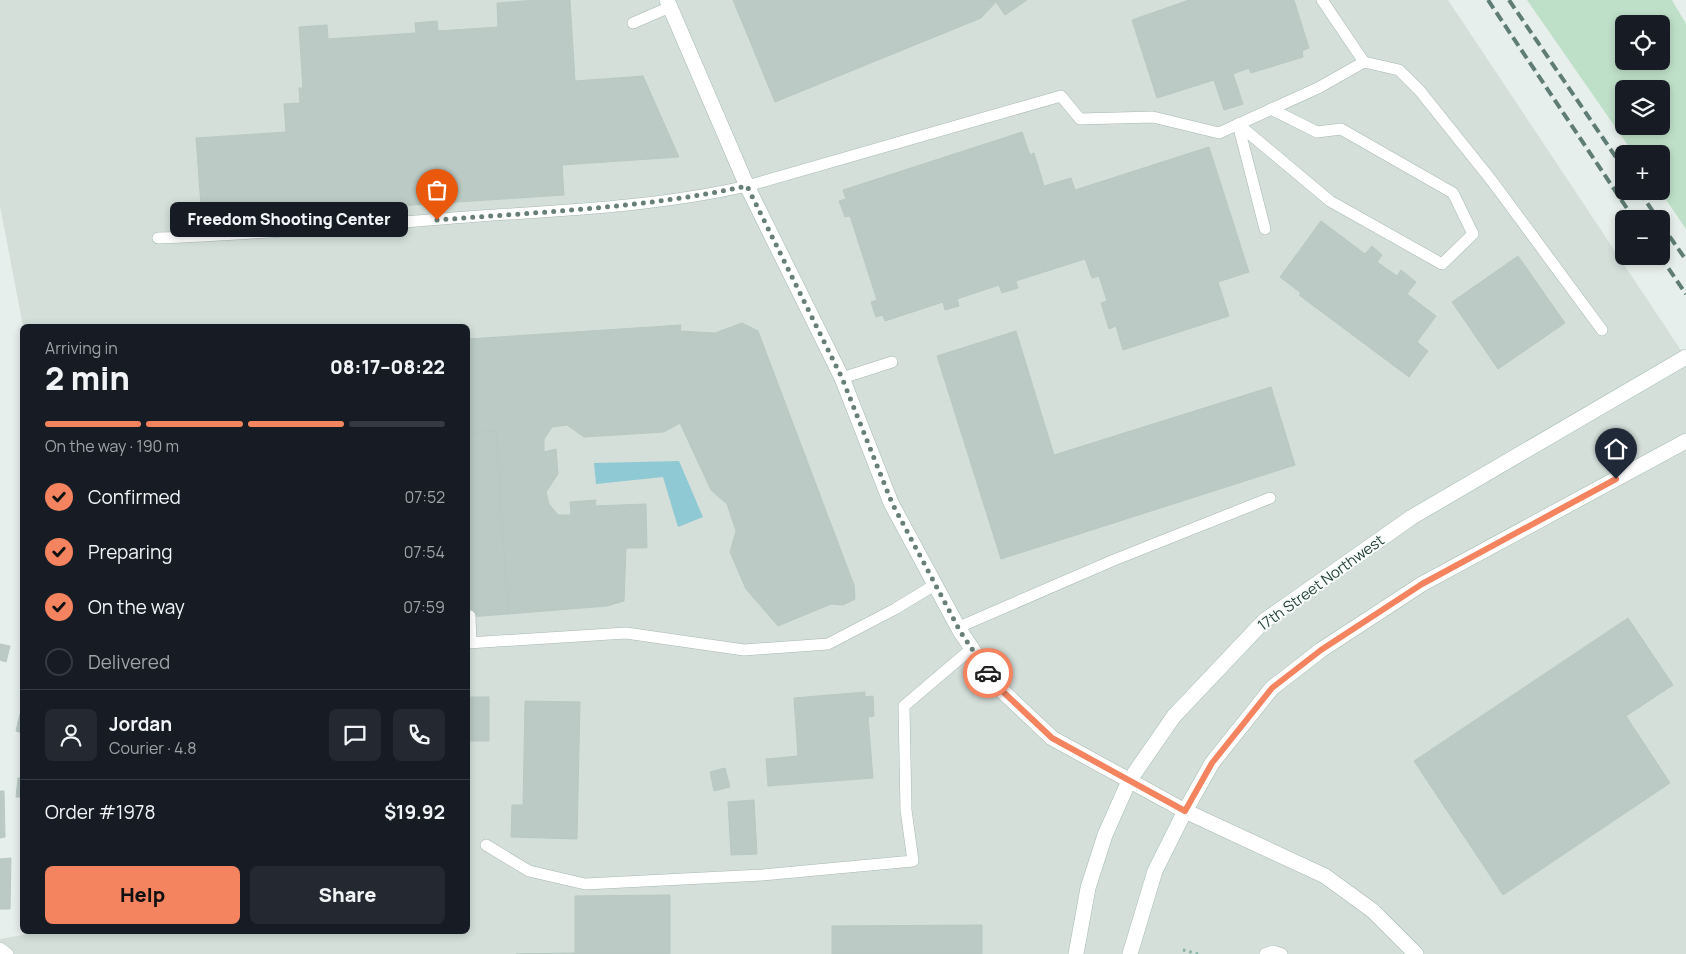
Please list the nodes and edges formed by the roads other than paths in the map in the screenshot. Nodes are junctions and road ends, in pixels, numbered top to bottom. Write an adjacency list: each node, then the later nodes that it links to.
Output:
1 (1322, 0): 4 (lane)
2 (668, 3): 3 (lane); 7 (main road)
3 (633, 23)
4 (1364, 62): 5 (lane); 10 (lane)
5 (1271, 109): 6 (lane); 6 (lane)
6 (1238, 124): 7 (lane); 8 (lane)
7 (747, 186): 9 (lane); 13 (main road)
8 (1265, 229)
9 (158, 238)
10 (1602, 330)
11 (1686, 357): 21 (main road, 17th Street Northwest)
12 (892, 362): 13 (lane)
13 (842, 378): 16 (main road)
14 (1686, 441): 22 (main road)
15 (1270, 498): 18 (lane)
16 (936, 584): 18 (main road); 19 (lane)
17 (470, 616): 19 (lane)
18 (959, 627): 20 (main road)
19 (470, 643)
20 (971, 649): 21 (main road); 23 (lane)
21 (1129, 781): 22 (main road); 26 (main road, 17th Street Northwest)
22 (1185, 811): 27 (main road); 30 (main road)
23 (486, 845)
24 (0, 948): 25 (lane)
25 (8, 954)
26 (1076, 954)
27 (1130, 954)
28 (1265, 954): 29 (lane)
29 (1282, 954)
30 (1416, 954)

